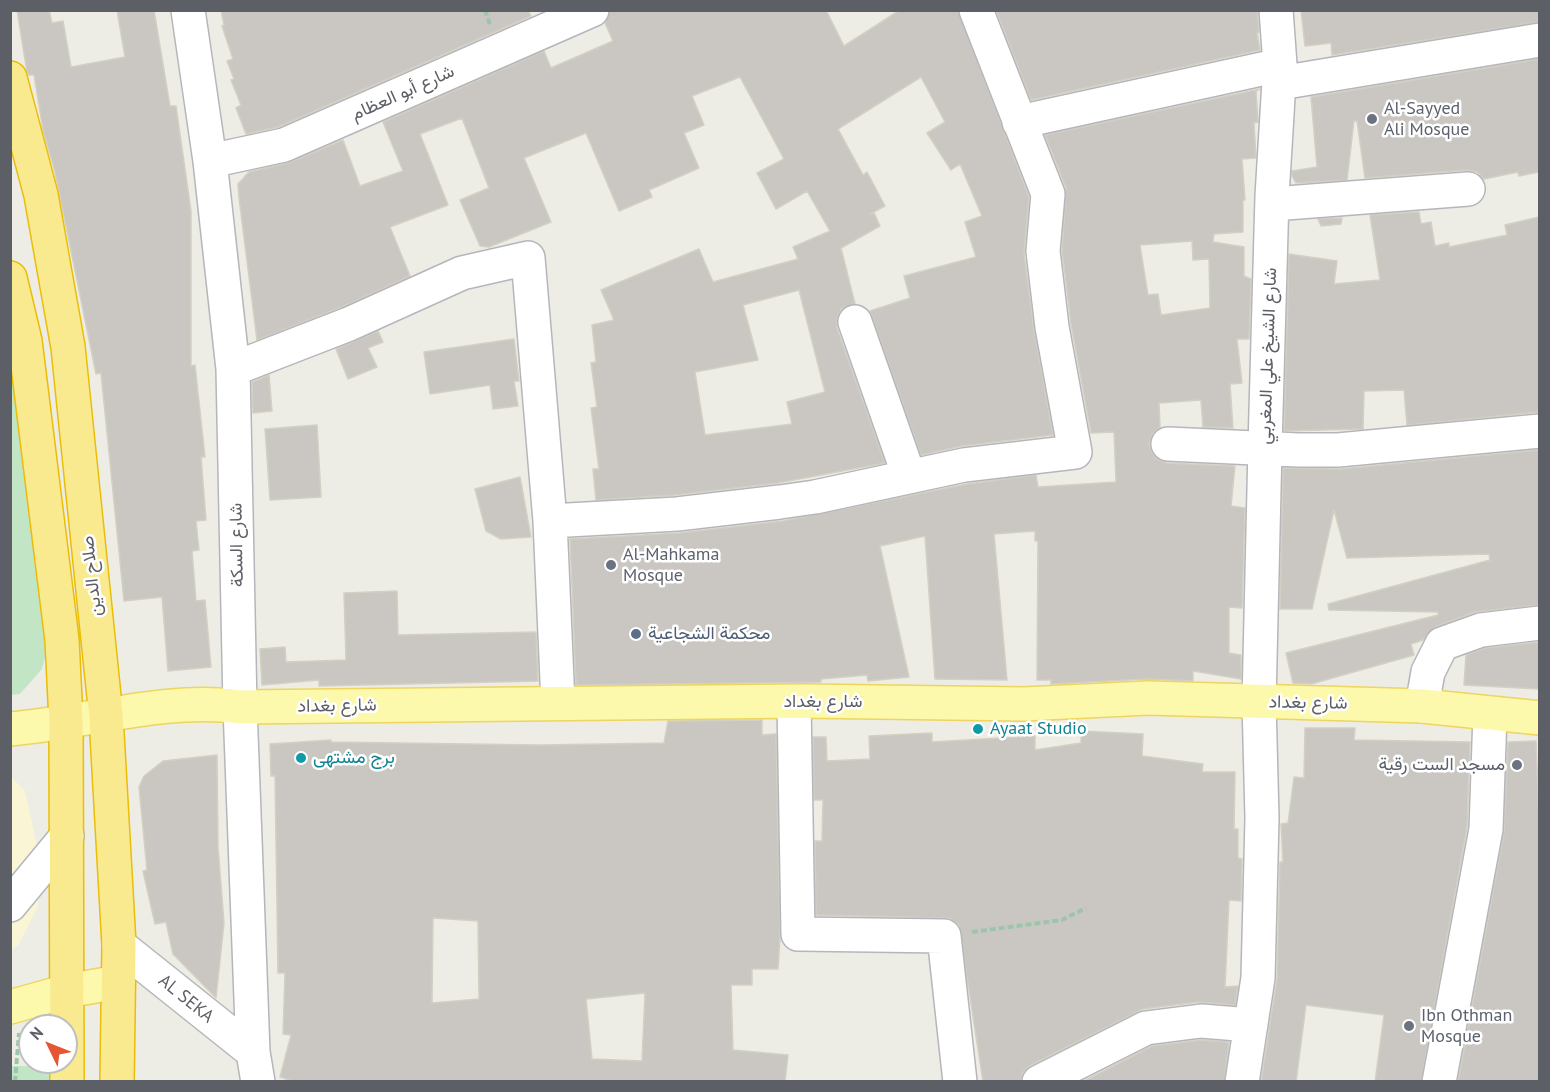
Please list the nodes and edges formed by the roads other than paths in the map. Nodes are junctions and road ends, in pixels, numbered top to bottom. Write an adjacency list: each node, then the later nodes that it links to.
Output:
1 (188, 10): 9 (street, شارع السكة)
2 (592, 10): 9 (street, شارع أبو العظام)
3 (976, 10): 8 (street)
4 (1276, 10): 6 (street, شارع الشيخ علي المغربي)
5 (1539, 40): 6 (street)
6 (1280, 74): 8 (street); 11 (street, شارع الشيخ علي المغربي)
7 (10, 78): 27 (highway, صلاح الدين)
8 (1018, 122): 18 (street)
9 (210, 161): 14 (street, شارع السكة)
10 (1468, 189): 11 (street)
11 (1273, 204): 17 (street, شارع الشيخ علي المغربي)
12 (10, 278): 29 (highway, صلاح الدين)
13 (855, 322): 18 (street)
14 (233, 369): 19 (street); 25 (street, شارع السكة)
15 (1539, 431): 17 (street)
16 (1168, 444): 17 (street)
17 (1265, 447): 22 (street, شارع الشيخ علي المغربي)
18 (909, 476): 19 (street)
19 (550, 521): 23 (street)
20 (1539, 623): 24 (street)
21 (794, 702): 22 (main road, شارع بغداد); 23 (main road, شارع بغداد); 41 (street)
22 (1259, 702): 24 (main road, شارع بغداد); 37 (street, شارع الشيخ علي المغربي)
23 (558, 703): 25 (main road, شارع بغداد)
24 (1422, 706): 26 (main road, شارع بغداد)
25 (240, 707): 27 (main road, شارع بغداد); 38 (street, شارع السكة)
26 (1490, 714): 28 (main road, شارع بغداد); 44 (street)
27 (106, 716): 29 (main road, شارع بغداد); 33 (highway, صلاح الدين)
28 (1539, 718)
29 (66, 721): 30 (main road, شارع بغداد); 31 (highway, صلاح الدين)
30 (10, 729)
31 (67, 836): 32 (street); 35 (highway, صلاح الدين)
32 (10, 905)
33 (119, 945): 34 (highway, صلاح الدين); 38 (street, AL SEKA)
34 (118, 982): 35 (main road); 40 (highway, صلاح الدين)
35 (67, 991): 36 (main road); 39 (highway, صلاح الدين)
36 (15, 1005)
37 (1251, 1024): 42 (street); 43 (street, شارع الشيخ علي المغربي)
38 (256, 1067)
39 (68, 1082)
40 (117, 1082)
41 (960, 1082)
42 (1039, 1082)
43 (1242, 1082)
44 (1439, 1082)

